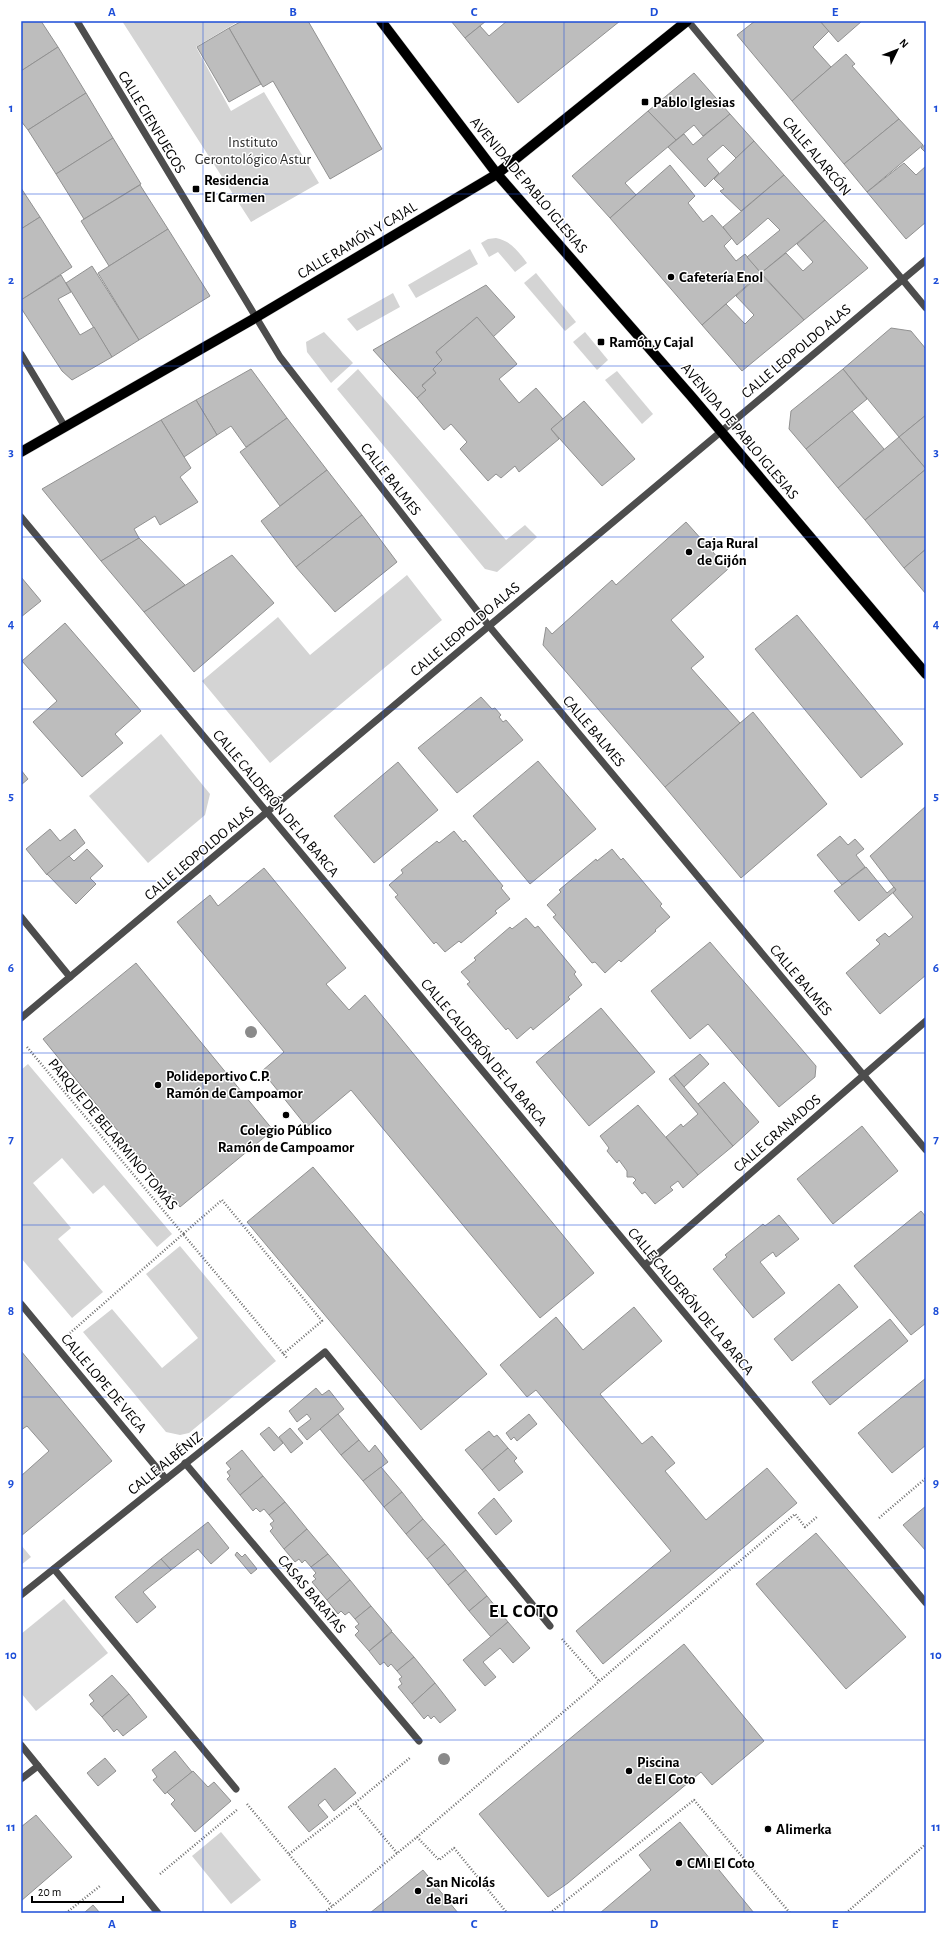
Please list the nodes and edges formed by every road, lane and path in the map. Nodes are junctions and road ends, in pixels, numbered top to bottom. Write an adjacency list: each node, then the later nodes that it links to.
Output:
1 (77, 21): 8 (street, CALLE CIENFUEGOS)
2 (381, 21): 4 (main road, AVENIDA DE PABLO IGLESIAS)
3 (687, 21): 4 (main road, CALLE RAMÓN Y CAJAL); 6 (street, CALLE ALARCÓN)
4 (497, 174): 8 (main road, CALLE RAMÓN Y CAJAL); 11 (main road, AVENIDA DE PABLO IGLESIAS)
5 (926, 260): 6 (street, CALLE LEOPOLDO ALAS)
6 (902, 279): 7 (street, CALLE ALARCÓN); 11 (street, CALLE LEOPOLDO ALAS)
7 (926, 308)
8 (256, 318): 10 (main road, CALLE RAMÓN Y CAJAL); 14 (street, CALLE BALMES)
9 (21, 354): 10 (street)
10 (65, 427): 12 (main road, CALLE RAMÓN Y CAJAL)
11 (720, 432): 14 (street, CALLE LEOPOLDO ALAS); 15 (main road, AVENIDA DE PABLO IGLESIAS)
12 (21, 452)
13 (21, 517): 16 (street, CALLE CALDERÓN DE LA BARCA)
14 (489, 626): 16 (street, CALLE LEOPOLDO ALAS); 22 (street, CALLE BALMES)
15 (926, 674)
16 (267, 812): 18 (street, CALLE LEOPOLDO ALAS); 25 (street, CALLE CALDERÓN DE LA BARCA)
17 (21, 917): 18 (street)
18 (70, 977): 19 (street, CALLE LEOPOLDO ALAS)
19 (21, 1018)
20 (926, 1021): 22 (street, CALLE GRANADOS)
21 (27, 1047): 24 (path, PARQUE DE BELARMINO TOMÁS)
22 (864, 1075): 23 (street, CALLE BALMES); 25 (street, CALLE GRANADOS)
23 (926, 1150)
24 (183, 1234): 24 (path, PARQUE DE BELARMINO TOMÁS); 27 (path, PARQUE DE BELARMINO TOMÁS)
25 (645, 1265): 32 (street, CALLE CALDERÓN DE LA BARCA)
26 (21, 1304): 27 (street, CALLE LOPE DE VEGA)
27 (56, 1346): 30 (street, CALLE LOPE DE VEGA)
28 (186, 1464): 30 (street, CALLE ALBÉNIZ); 36 (street, CALLE ALBÉNIZ); 38 (street, CASAS BARATAS)
29 (926, 1478): 32 (path)
30 (166, 1479): 33 (street, CALLE ALBÉNIZ)
31 (818, 1516): 37 (path)
32 (865, 1530): 35 (street, CALLE CALDERÓN DE LA BARCA)
33 (54, 1569): 34 (street, CALLE ALBÉNIZ); 42 (street)
34 (21, 1595)
35 (926, 1603)
36 (550, 1626): 37 (path)
37 (599, 1681): 44 (path)
38 (418, 1741): 43 (path)
39 (21, 1745): 40 (street)
40 (38, 1766): 41 (street); 52 (street)
41 (21, 1779)
42 (236, 1789)
43 (355, 1803): 46 (path); 47 (path)
44 (417, 1837): 46 (path); 54 (path)
45 (926, 1844): 57 (path)
46 (397, 1853): 50 (path)
47 (289, 1854): 48 (path); 50 (path)
48 (160, 1874)
49 (100, 1886): 51 (path)
50 (332, 1906): 53 (path)
51 (66, 1913)
52 (158, 1913)
53 (324, 1913)
54 (507, 1913)
55 (550, 1913): 56 (path)
56 (790, 1913)
57 (846, 1913)

